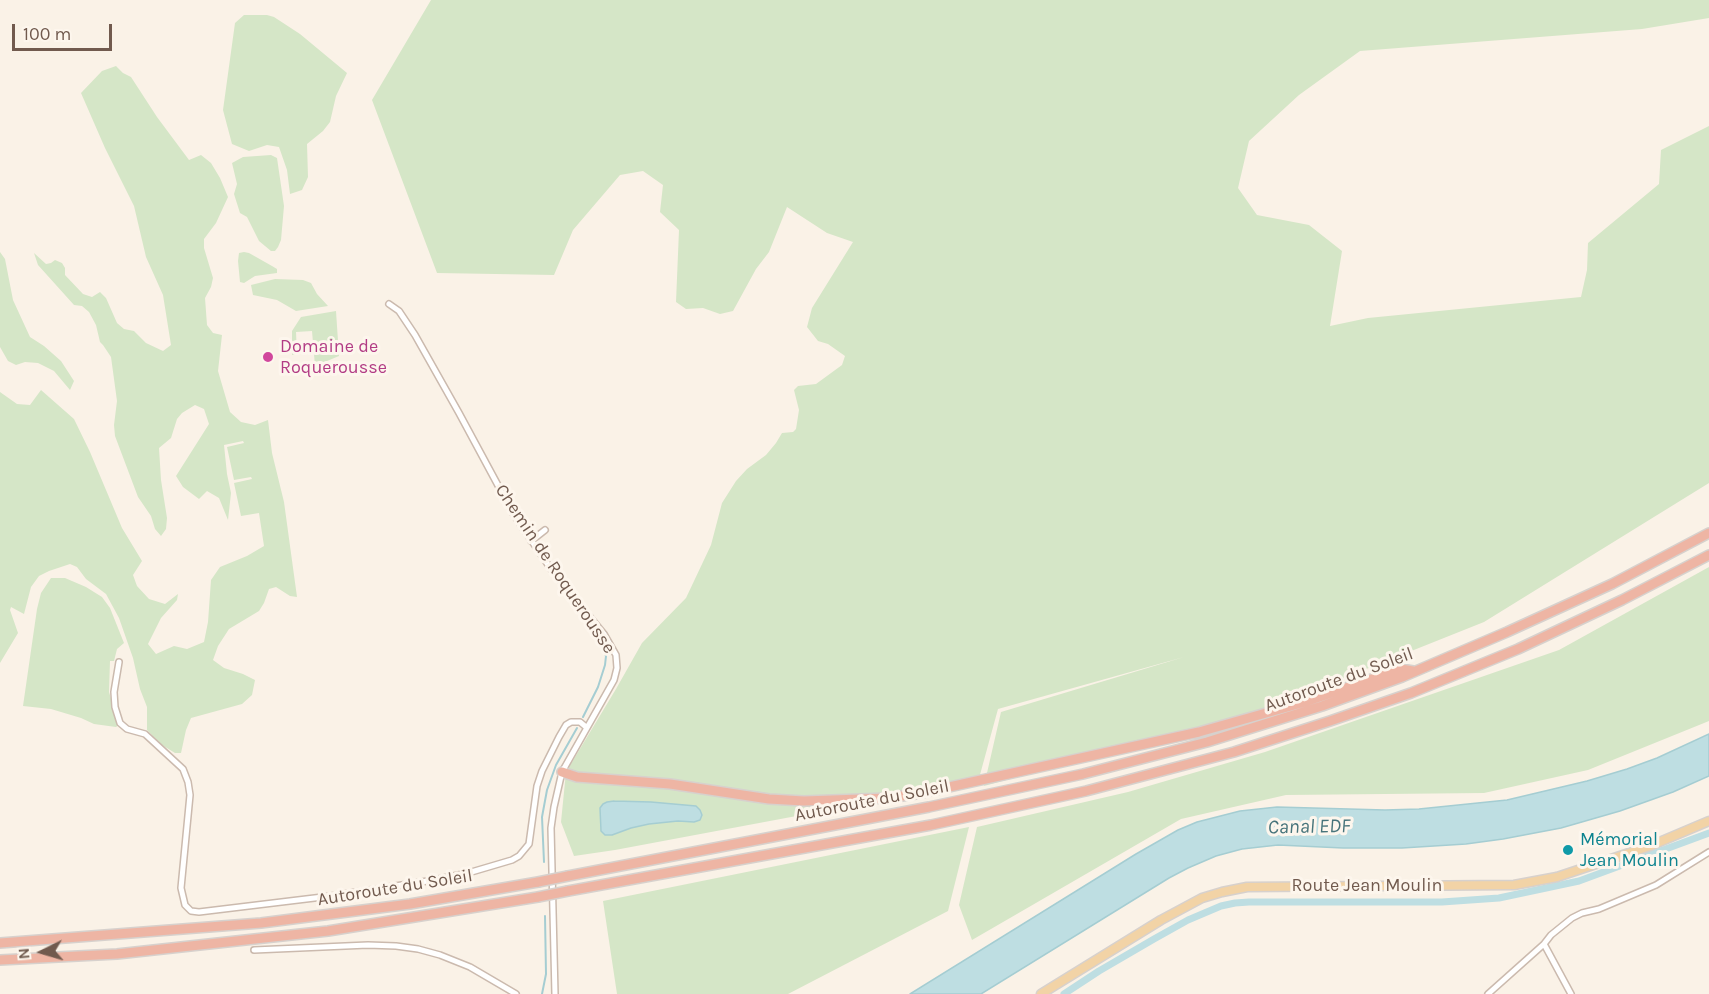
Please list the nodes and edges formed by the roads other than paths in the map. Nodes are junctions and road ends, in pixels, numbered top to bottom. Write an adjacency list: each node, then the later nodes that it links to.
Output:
1 (389, 304): 4 (street, Chemin de Roquerousse)
2 (545, 530): 4 (street)
3 (1709, 533): 7 (highway, Autoroute du Soleil)
4 (531, 541): 8 (street, Chemin de Roquerousse)
5 (1709, 555): 15 (highway, Autoroute du Soleil, bridge)
6 (119, 662): 8 (street)
7 (1416, 671): 9 (highway); 12 (highway, Autoroute du Soleil, bridge)
8 (586, 727): 9 (street, Chemin de Roquerousse)
9 (562, 772): 17 (street, Chemin de Roquerousse)
10 (1709, 821): 18 (main road, Route Jean Moulin)
11 (1709, 852): 13 (street)
12 (0, 944)
13 (1544, 944): 19 (street); 20 (street)
14 (254, 950): 16 (street)
15 (0, 960)
16 (516, 994)
17 (555, 994)
18 (1041, 994)
19 (1488, 994)
20 (1571, 994)

